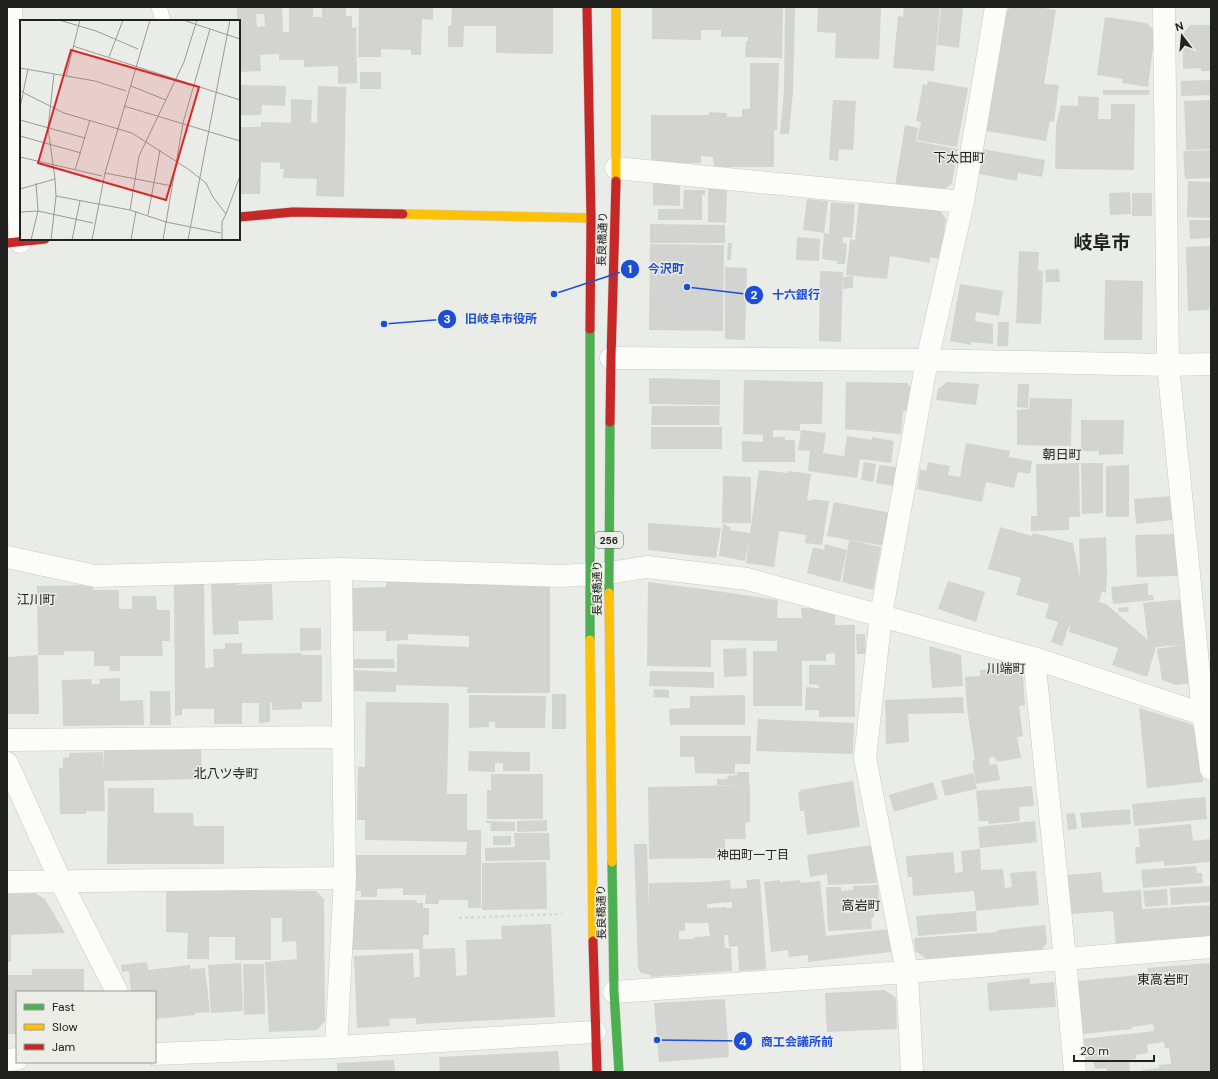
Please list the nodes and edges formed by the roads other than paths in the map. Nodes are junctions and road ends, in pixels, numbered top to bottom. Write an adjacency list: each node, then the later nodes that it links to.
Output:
1 (11, 7): 13 (street)
2 (159, 7): 7 (lane)
3 (587, 7): 11 (main road, 長良橋通り / 256)
4 (616, 7): 8 (main road, 長良橋通り / 256)
5 (996, 7): 9 (street)
6 (1164, 7): 17 (street)
7 (163, 20)
8 (616, 168): 9 (street); 14 (main road, 長良橋通り / 256)
9 (963, 202): 15 (street)
10 (240, 217): 11 (main road)
11 (591, 218): 20 (main road, 長良橋通り / 256)
12 (35, 240): 13 (main road)
13 (14, 242)
14 (611, 358): 15 (street); 20 (main road, 長良橋通り / 256)
15 (926, 360): 17 (street); 21 (street)
16 (1211, 364): 17 (street)
17 (1168, 365): 23 (street)
18 (7, 558): 19 (street)
19 (341, 569): 20 (street); 24 (street)
20 (599, 574): 21 (street); 35 (main road, 長良橋通り / 256); 36 (main road, 長良橋通り / 256)
21 (881, 616): 22 (street); 33 (street)
22 (1034, 658): 23 (street); 32 (street)
23 (1207, 716): 27 (street)
24 (343, 737): 25 (street); 28 (street)
25 (7, 740)
26 (7, 763): 30 (street)
27 (1211, 769)
28 (345, 878): 30 (street); 37 (street)
29 (7, 882): 30 (street)
30 (61, 882): 34 (street)
31 (1211, 947): 32 (street)
32 (1065, 959): 33 (street); 42 (street)
33 (907, 972): 35 (street); 41 (street)
34 (117, 991)
35 (614, 992): 40 (main road, 長良橋通り / 256)
36 (595, 1032): 37 (street); 39 (main road, 長良橋通り / 256)
37 (336, 1047): 38 (street)
38 (156, 1054)
39 (597, 1072)
40 (619, 1072)
41 (912, 1072)
42 (1075, 1072)

